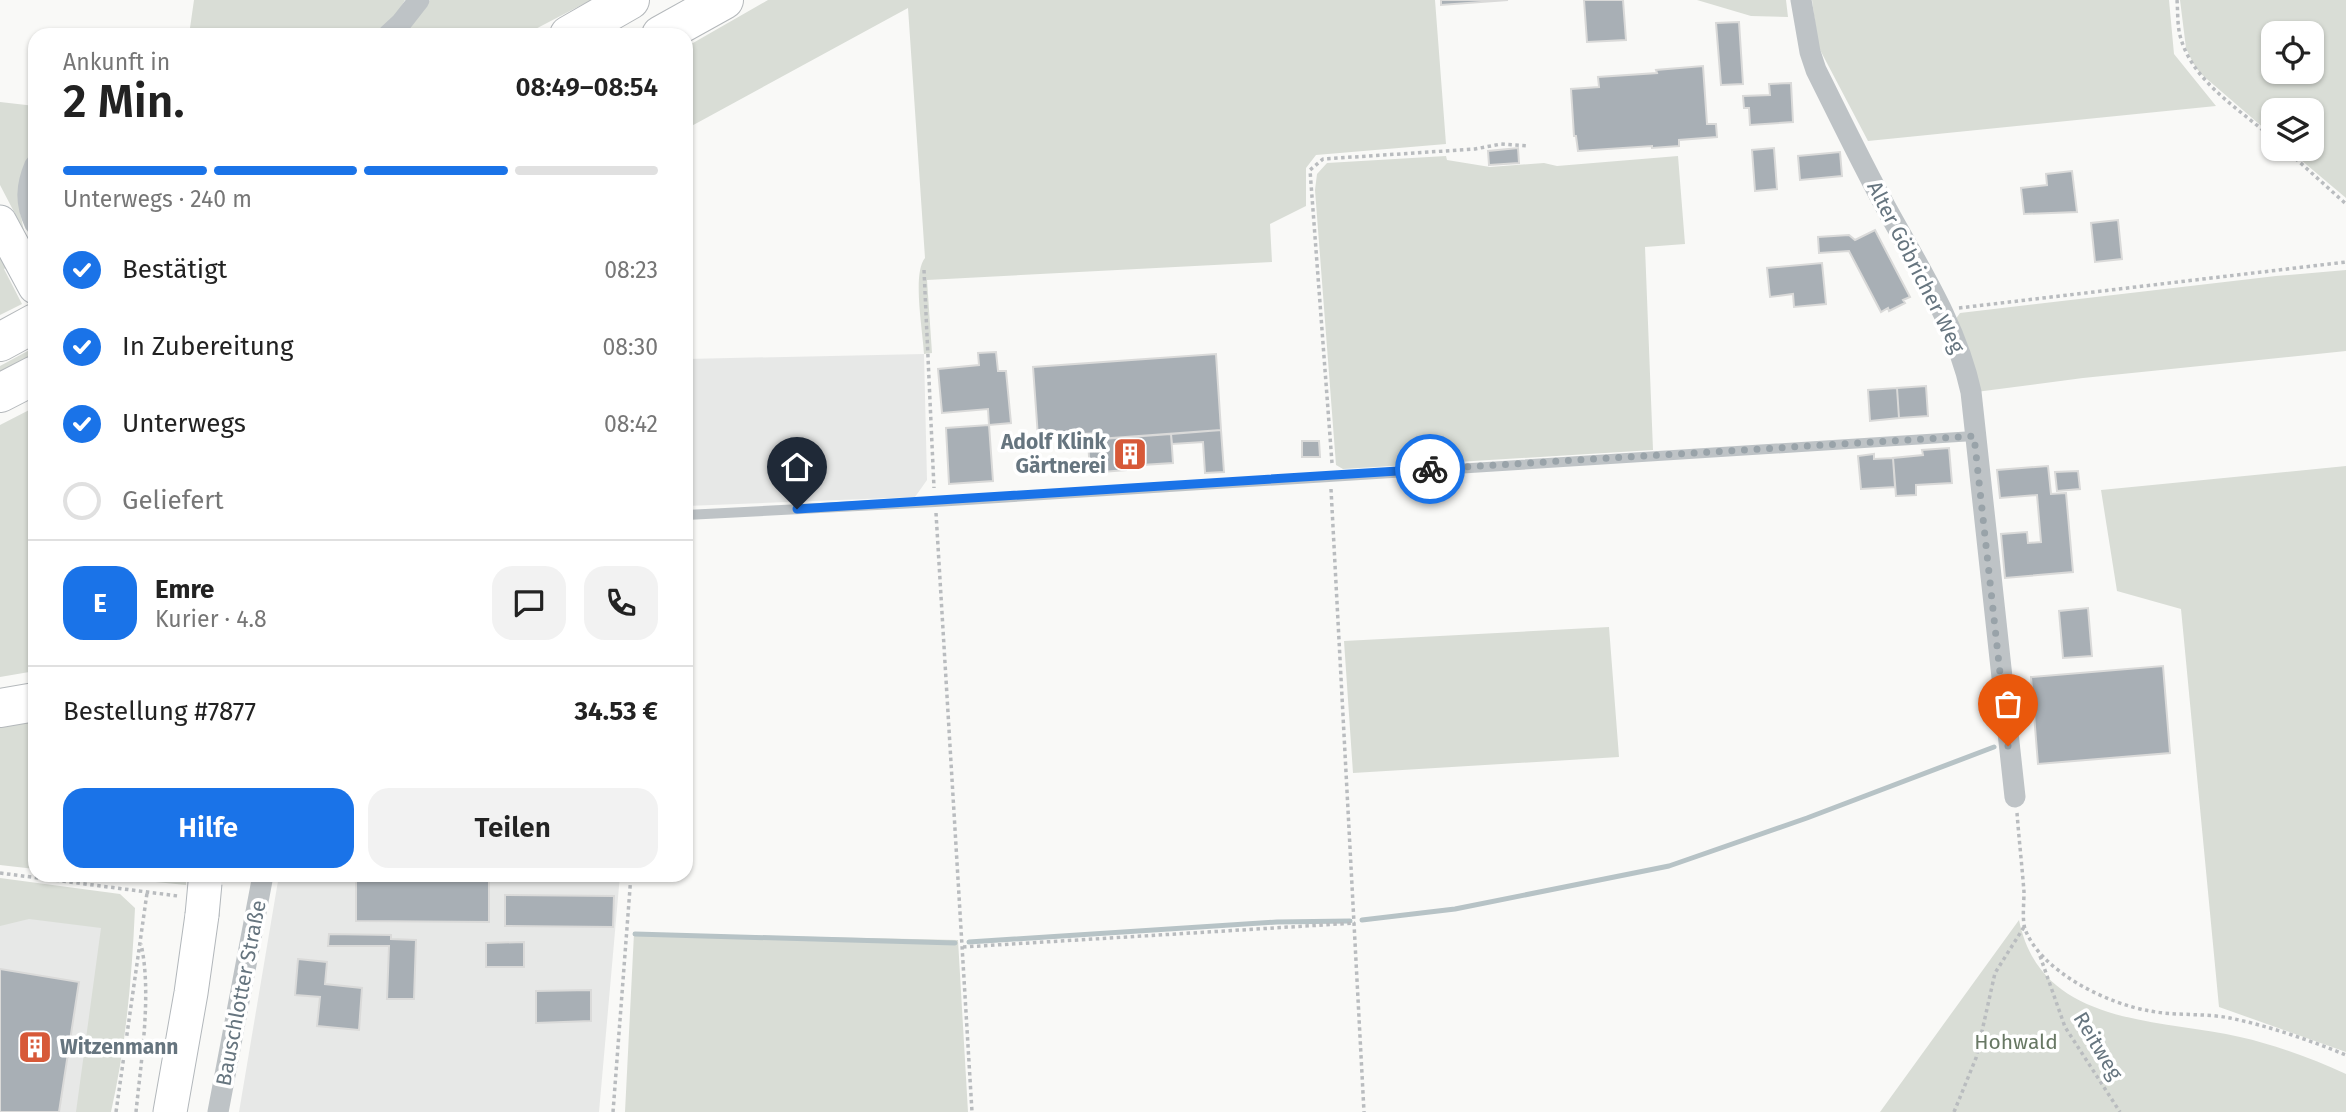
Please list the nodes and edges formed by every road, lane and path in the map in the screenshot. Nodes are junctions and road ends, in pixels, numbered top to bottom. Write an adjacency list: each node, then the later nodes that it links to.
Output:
1 (419, 0): 6 (street)
2 (630, 0): 7 (highway)
3 (724, 0): 8 (highway)
4 (1801, 0): 17 (street, Alter Göbricher Weg)
5 (2177, 0): 9 (path)
6 (396, 28)
7 (581, 28)
8 (674, 28)
9 (2261, 129)
10 (1529, 146): 23 (path)
11 (2298, 161): 12 (path)
12 (2346, 204)
13 (0, 222): 16 (main road)
14 (2346, 262): 17 (path)
15 (923, 270): 24 (path)
16 (28, 273)
17 (1942, 310): 22 (street, Alter Göbricher Weg)
18 (28, 327): 19 (highway)
19 (0, 341)
20 (28, 378): 21 (highway)
21 (0, 393)
22 (1974, 436): 23 (lane); 30 (street, Alter Göbricher Weg)
23 (1333, 475): 24 (lane); 38 (path)
24 (935, 502): 25 (lane); 41 (path)
25 (693, 515)
26 (28, 680): 27 (highway)
27 (0, 685)
28 (28, 703): 29 (highway)
29 (0, 708)
30 (2015, 797): 39 (path)
31 (0, 873): 32 (path)
32 (28, 877)
33 (66, 882): 36 (path)
34 (262, 882): 47 (street, Bauschlotter Straße)
35 (630, 882): 48 (path)
36 (147, 893): 37 (path); 40 (path)
37 (200, 893): 46 (main road)
38 (1355, 923): 41 (path); 50 (path)
39 (2024, 927): 42 (path); 51 (path)
40 (140, 941): 44 (path); 45 (path)
41 (963, 947): 49 (path)
42 (2040, 954): 43 (path); 52 (path, Reitweg)
43 (2346, 1055)
44 (116, 1112)
45 (136, 1112)
46 (170, 1112)
47 (218, 1112)
48 (613, 1112)
49 (972, 1112)
50 (1364, 1112)
51 (1954, 1112)
52 (2120, 1112)

